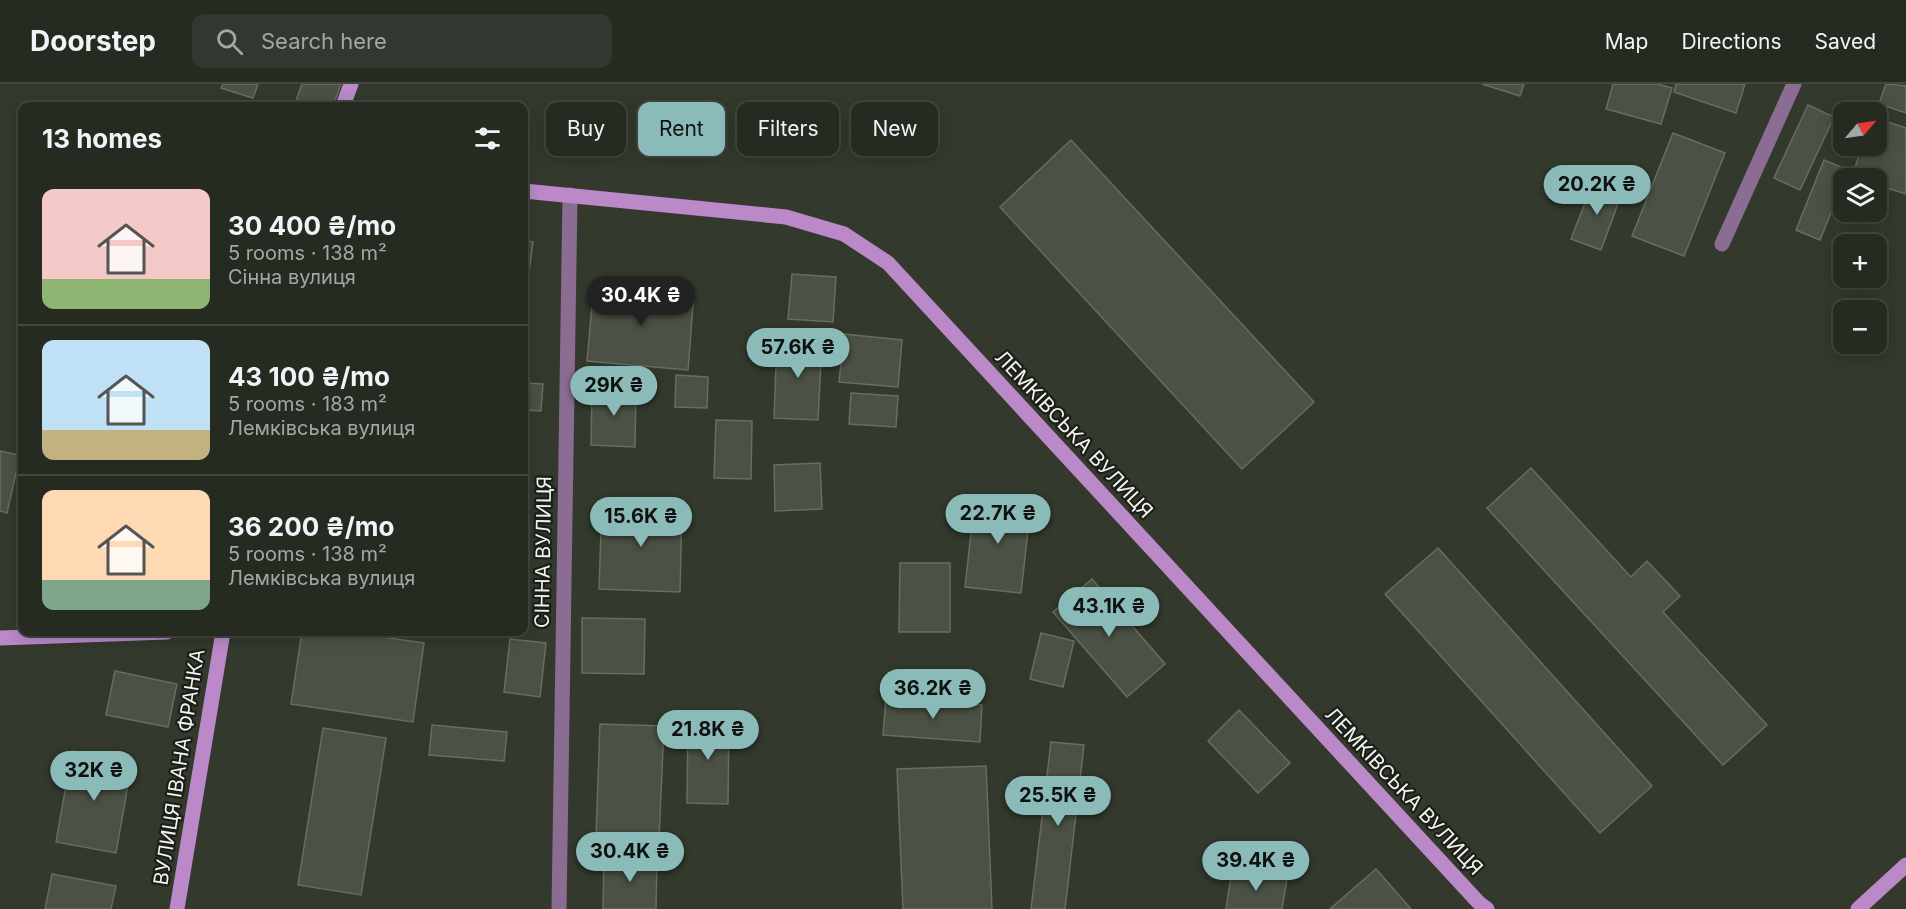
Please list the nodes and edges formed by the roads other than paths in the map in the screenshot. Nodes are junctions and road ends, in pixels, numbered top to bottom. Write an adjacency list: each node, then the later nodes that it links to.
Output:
1 (351, 84): 3 (main road)
2 (1794, 84): 6 (street)
3 (344, 102)
4 (528, 191): 5 (main road, ЛЕМКІВСЬКА ВУЛИЦЯ)
5 (570, 195): 12 (street, СІННА ВУЛИЦЯ); 13 (main road, ЛЕМКІВСЬКА ВУЛИЦЯ)
6 (1722, 244)
7 (56, 636): 9 (main road)
8 (222, 636): 11 (main road, ВУЛИЦЯ ІВАНА ФРАНКА)
9 (0, 638)
10 (1906, 865): 14 (main road)
11 (177, 909)
12 (559, 909)
13 (1487, 909)
14 (1858, 909)

